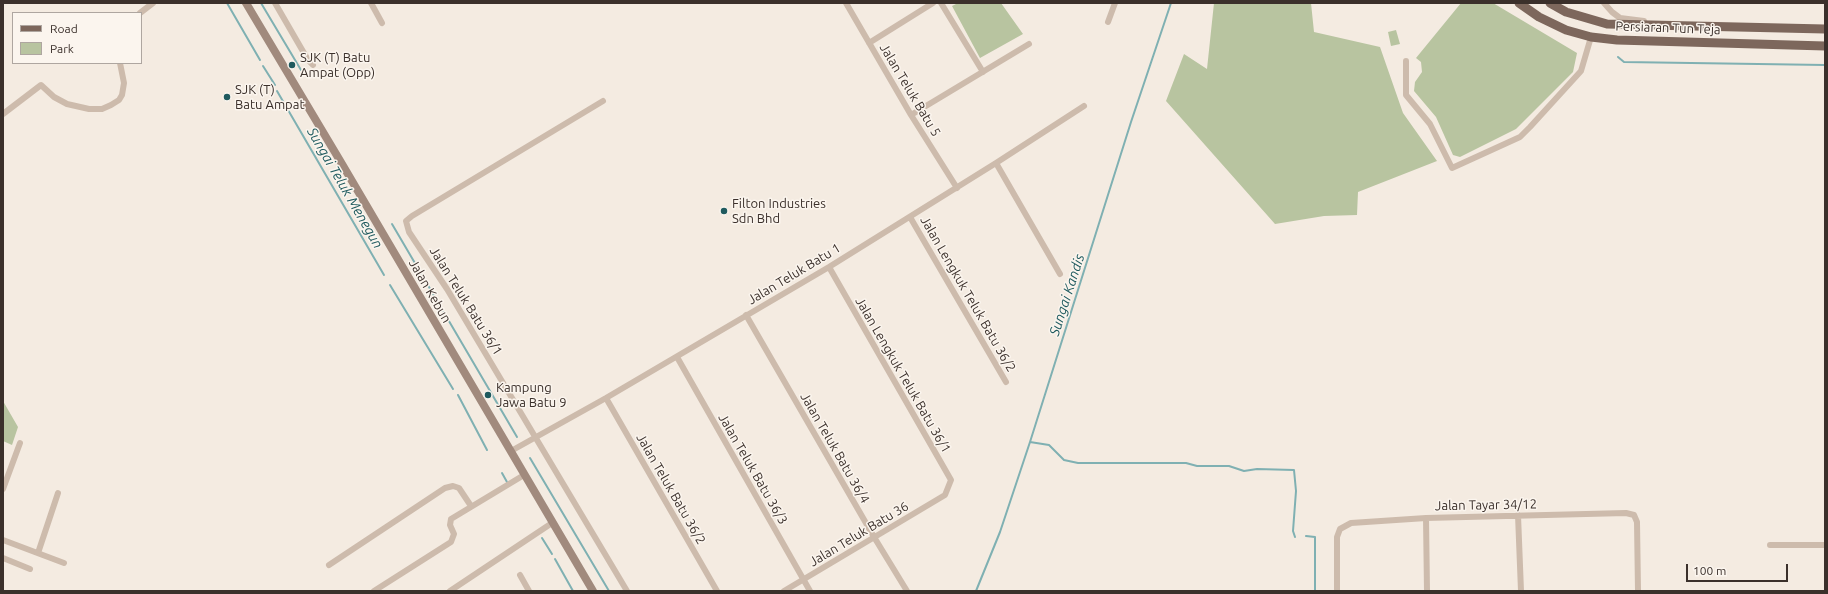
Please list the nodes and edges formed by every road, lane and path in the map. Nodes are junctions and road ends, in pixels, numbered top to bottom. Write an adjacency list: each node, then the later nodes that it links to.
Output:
1 (153, 3): 12 (street)
2 (246, 3): 40 (main road, Jalan Kebun)
3 (275, 3): 23 (street)
4 (371, 3): 14 (street)
5 (846, 3): 18 (street, Jalan Teluk Batu 5)
6 (933, 3): 18 (street)
7 (941, 3): 24 (street)
8 (1115, 3): 13 (street)
9 (1518, 3): 17 (main road, Persiaran Tun Teja)
10 (1550, 3): 15 (main road, Persiaran Tun Teja)
11 (1604, 3): 15 (street)
12 (141, 12)
13 (1108, 22)
14 (382, 23)
15 (1674, 26): 16 (main road, Persiaran Tun Teja)
16 (1825, 30)
17 (1591, 37): 20 (main road, Persiaran Tun Teja); 21 (street)
18 (869, 43): 28 (street, Jalan Teluk Batu 5)
19 (1029, 44): 24 (street)
20 (1825, 46)
21 (1406, 61)
22 (120, 64): 27 (street)
23 (313, 65)
24 (983, 72): 28 (street)
25 (603, 101): 38 (street, Jalan Teluk Batu 36/1)
26 (1084, 106): 29 (street, Jalan Teluk Batu 1)
27 (3, 114)
28 (911, 116): 30 (street, Jalan Teluk Batu 5)
29 (996, 163): 30 (street, Jalan Teluk Batu 1); 33 (street)
30 (957, 188): 31 (street, Jalan Teluk Batu 1)
31 (910, 217): 32 (street, Jalan Teluk Batu 1); 36 (street, Jalan Lengkuk Teluk Batu 36/2)
32 (829, 267): 34 (street, Jalan Teluk Batu 1); 44 (street, Jalan Lengkuk Teluk Batu 36/1)
33 (1060, 274)
34 (746, 315): 35 (street, Jalan Teluk Batu 1); 49 (street, Jalan Teluk Batu 36/4)
35 (677, 357): 37 (street, Jalan Teluk Batu 1); 59 (street, Jalan Teluk Batu 36/3)
36 (1006, 382)
37 (606, 398): 38 (street, Jalan Teluk Batu 1); 65 (street, Jalan Teluk Batu 36/2)
38 (535, 438): 40 (street, Jalan Teluk Batu 1); 64 (street, Jalan Teluk Batu 36/1)
39 (20, 443): 42 (street)
40 (510, 451): 41 (main road, Jalan Kebun)
41 (524, 475): 45 (street); 48 (main road, Jalan Kebun)
42 (3, 489)
43 (58, 493): 53 (street)
44 (945, 495): 49 (street, Jalan Teluk Batu 36)
45 (471, 506): 56 (street); 60 (street)
46 (1518, 515): 47 (street, Jalan Tayar 34/12); 71 (street); 72 (street, Jalan Tayar 34/12)
47 (1426, 518): 69 (street, Jalan Tayar 34/12); 70 (street)
48 (552, 523): 61 (street); 63 (main road, Jalan Kebun)
49 (874, 537): 59 (street, Jalan Teluk Batu 36); 68 (street, Jalan Teluk Batu 36/4)
50 (3, 540): 53 (street)
51 (1770, 545): 52 (street)
52 (1825, 545)
53 (38, 553): 55 (street)
54 (3, 558): 57 (street)
55 (64, 563)
56 (329, 565)
57 (30, 569)
58 (520, 575): 62 (street)
59 (803, 579): 66 (street, Jalan Teluk Batu 36); 67 (street, Jalan Teluk Batu 36/3)
60 (374, 591)
61 (450, 591)
62 (528, 591)
63 (593, 591)
64 (627, 591)
65 (717, 591)
66 (784, 591)
67 (810, 591)
68 (907, 591)
69 (1337, 591)
70 (1427, 591)
71 (1520, 591)
72 (1638, 591)

